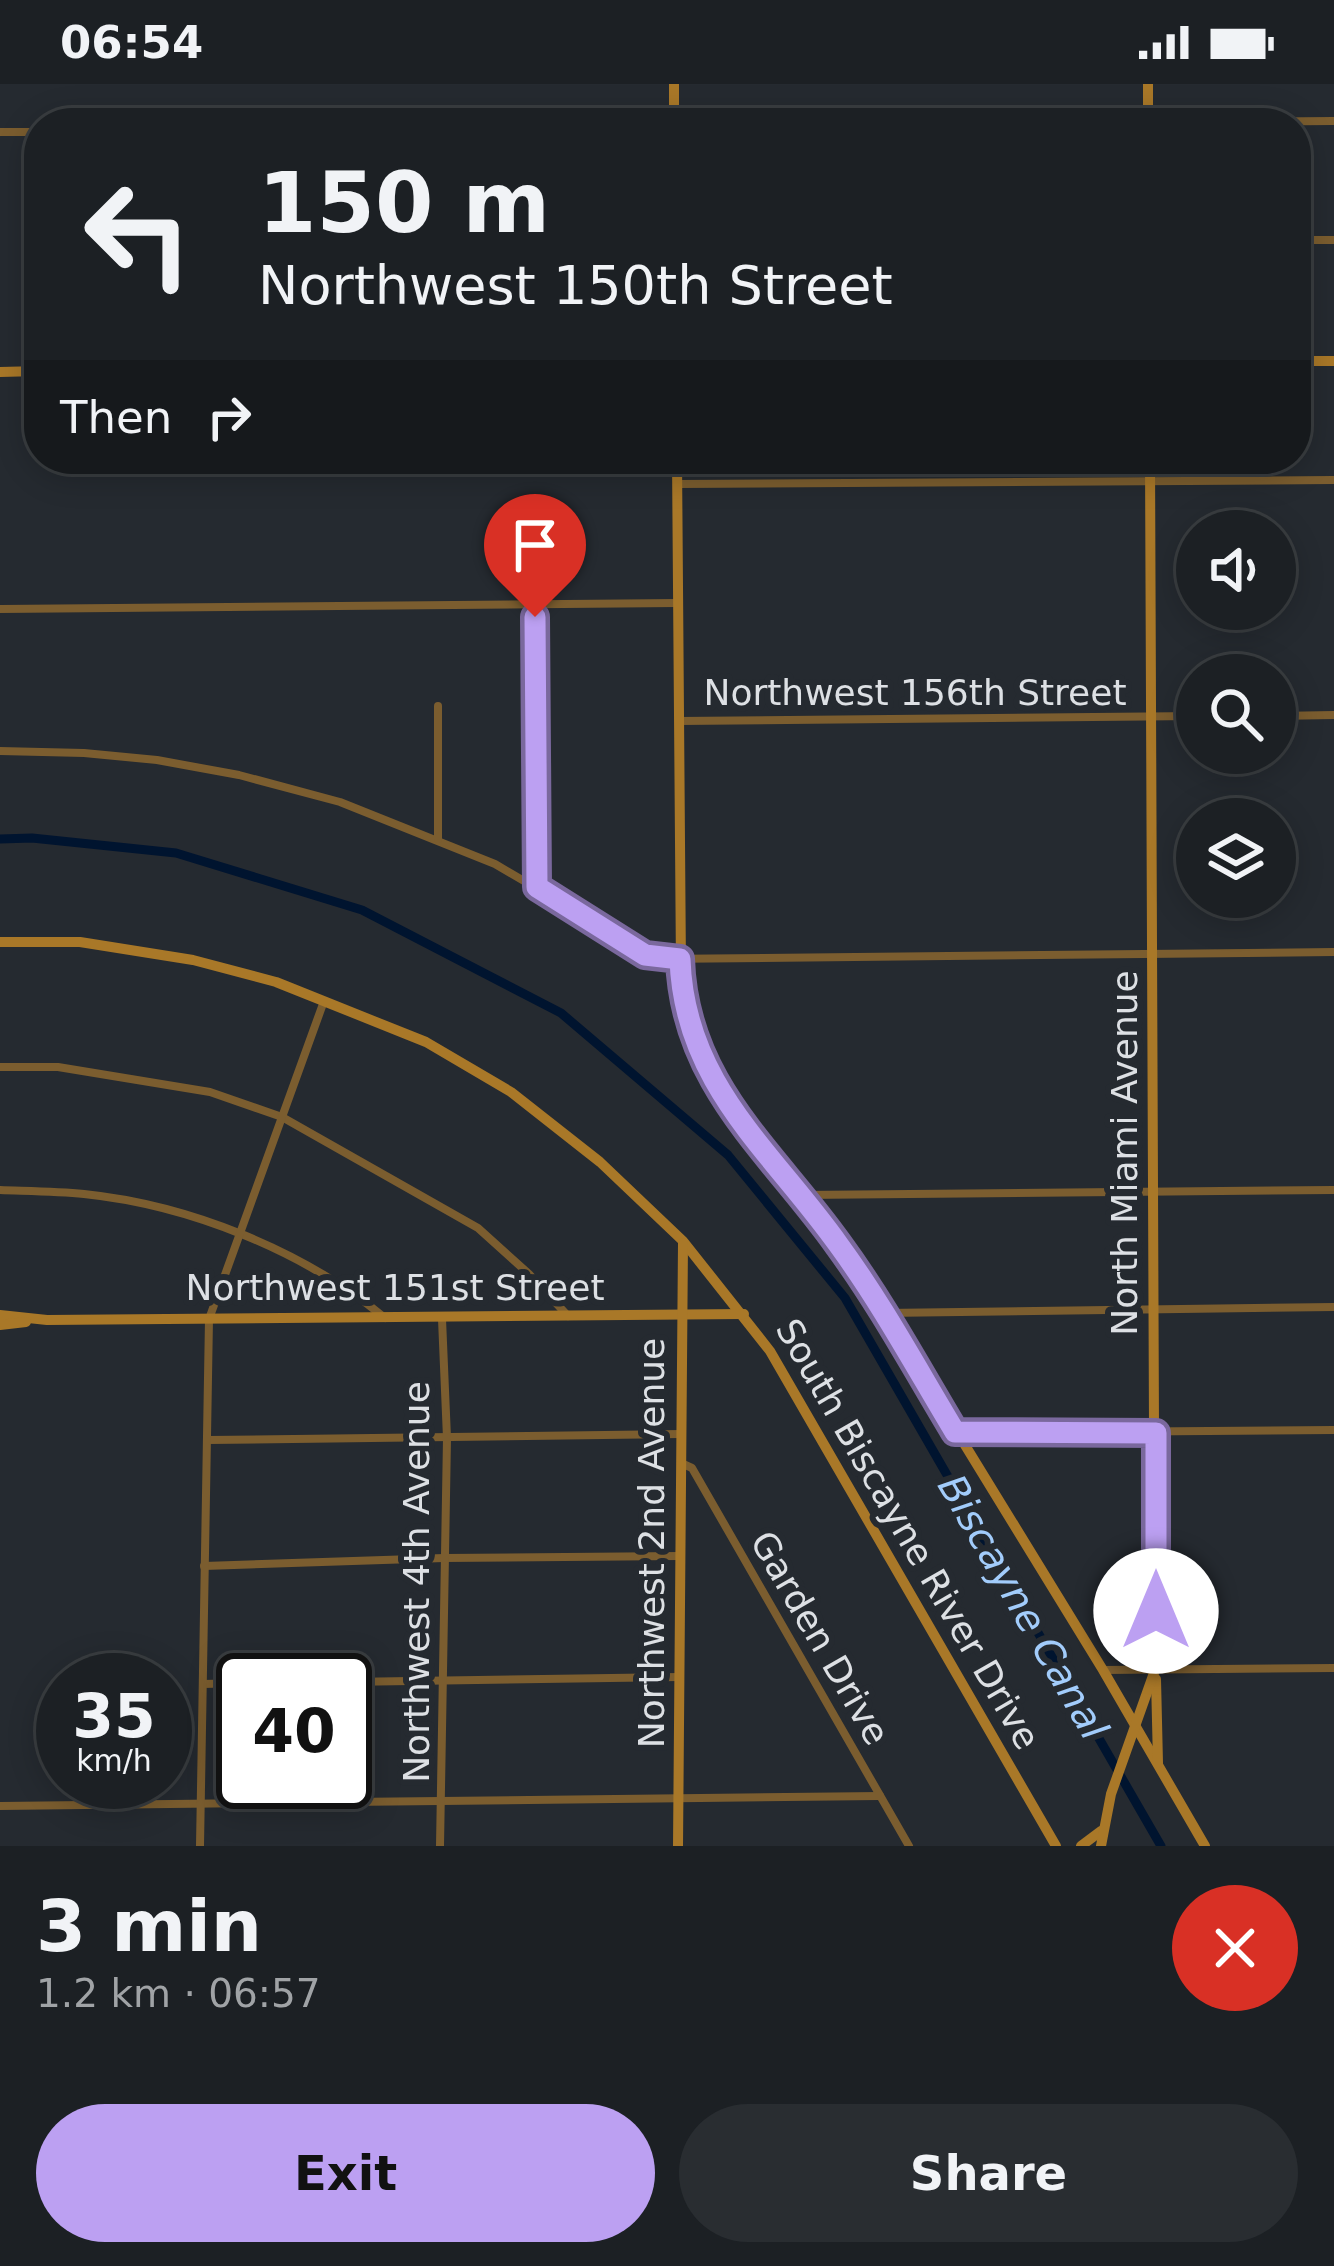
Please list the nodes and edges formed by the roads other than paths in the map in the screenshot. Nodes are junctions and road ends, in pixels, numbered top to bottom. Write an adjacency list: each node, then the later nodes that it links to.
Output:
1 (677, 474): 5 (street)
2 (1150, 474): 3 (street, North Miami Avenue)
3 (1150, 480): 4 (street); 5 (street); 13 (street, North Miami Avenue)
4 (1334, 480)
5 (677, 484): 6 (street)
6 (677, 603): 7 (street); 14 (street)
7 (535, 604): 8 (street); 17 (street)
8 (0, 609)
9 (438, 706): 16 (street)
10 (1334, 715): 12 (street)
11 (1176, 716): 13 (street, Northwest 156th Street)
12 (1296, 716)
13 (1152, 717): 14 (street, Northwest 156th Street); 20 (street, North Miami Avenue)
14 (679, 721): 21 (street)
15 (0, 751): 16 (street)
16 (438, 839): 17 (street)
17 (537, 887): 21 (street)
18 (0, 941): 22 (street, South Biscayne River Drive)
19 (1334, 952): 20 (street)
20 (1153, 953): 21 (street); 26 (street, North Miami Avenue)
21 (680, 959): 28 (street)
22 (324, 1000): 24 (street); 30 (street, South Biscayne River Drive)
23 (0, 1067): 24 (street)
24 (282, 1118): 29 (street); 37 (street)
25 (0, 1190): 29 (street)
26 (1155, 1190): 27 (street); 28 (street); 32 (street, North Miami Avenue)
27 (1334, 1190)
28 (801, 1195): 33 (street)
29 (238, 1234): 38 (street); 39 (street)
30 (683, 1241): 34 (street, Northwest 2nd Avenue); 35 (street, South Biscayne River Drive)
31 (1334, 1307): 32 (street)
32 (1155, 1309): 33 (street); 45 (street, North Miami Avenue)
33 (884, 1313): 44 (street)
34 (682, 1314): 35 (street, Northwest 151st Street); 37 (street, Northwest 151st Street); 46 (street, Northwest 2nd Avenue)
35 (744, 1314): 73 (street, South Biscayne River Drive)
36 (0, 1315): 41 (street, Northwest 151st Street)
37 (569, 1317): 40 (street, Northwest 151st Street)
38 (386, 1318): 39 (street, Northwest 151st Street); 40 (street, Northwest 151st Street)
39 (209, 1319): 41 (street, Northwest 151st Street); 48 (street)
40 (442, 1319): 47 (street, Northwest 4th Avenue)
41 (47, 1320): 42 (street, Northwest 151st Street)
42 (0, 1325)
43 (1334, 1430): 45 (street)
44 (955, 1432): 45 (street); 54 (street)
45 (1156, 1433): 55 (street, North Miami Avenue)
46 (681, 1434): 47 (street); 49 (street, Northwest 2nd Avenue)
47 (447, 1438): 48 (street); 51 (street, Northwest 4th Avenue)
48 (208, 1440): 52 (street)
49 (680, 1463): 50 (street, Northwest 2nd Avenue); 64 (street, Garden Drive)
50 (680, 1556): 51 (street); 56 (street, Northwest 2nd Avenue)
51 (444, 1558): 52 (street); 57 (street, Northwest 4th Avenue)
52 (204, 1566): 59 (street)
53 (1334, 1668): 55 (street)
54 (1103, 1670): 55 (street); 61 (street)
55 (1155, 1670): 61 (street, North Miami Avenue); 62 (street)
56 (680, 1677): 57 (street); 63 (street, Northwest 2nd Avenue)
57 (442, 1680): 58 (street); 65 (street, Northwest 4th Avenue)
58 (372, 1681)
59 (202, 1684): 60 (street); 66 (street)
60 (216, 1684)
61 (1136, 1727): 62 (street); 68 (street, North Miami Avenue)
62 (1159, 1766): 75 (street)
63 (678, 1796): 64 (street); 65 (street); 71 (street, Northwest 2nd Avenue)
64 (880, 1796): 72 (street, Garden Drive)
65 (441, 1801): 66 (street); 70 (street, Northwest 4th Avenue)
66 (201, 1803): 67 (street); 69 (street)
67 (0, 1806)
68 (1100, 1840): 74 (street)
69 (200, 1846)
70 (440, 1846)
71 (678, 1846)
72 (909, 1846)
73 (1056, 1846)
74 (1081, 1846)
75 (1205, 1846)

